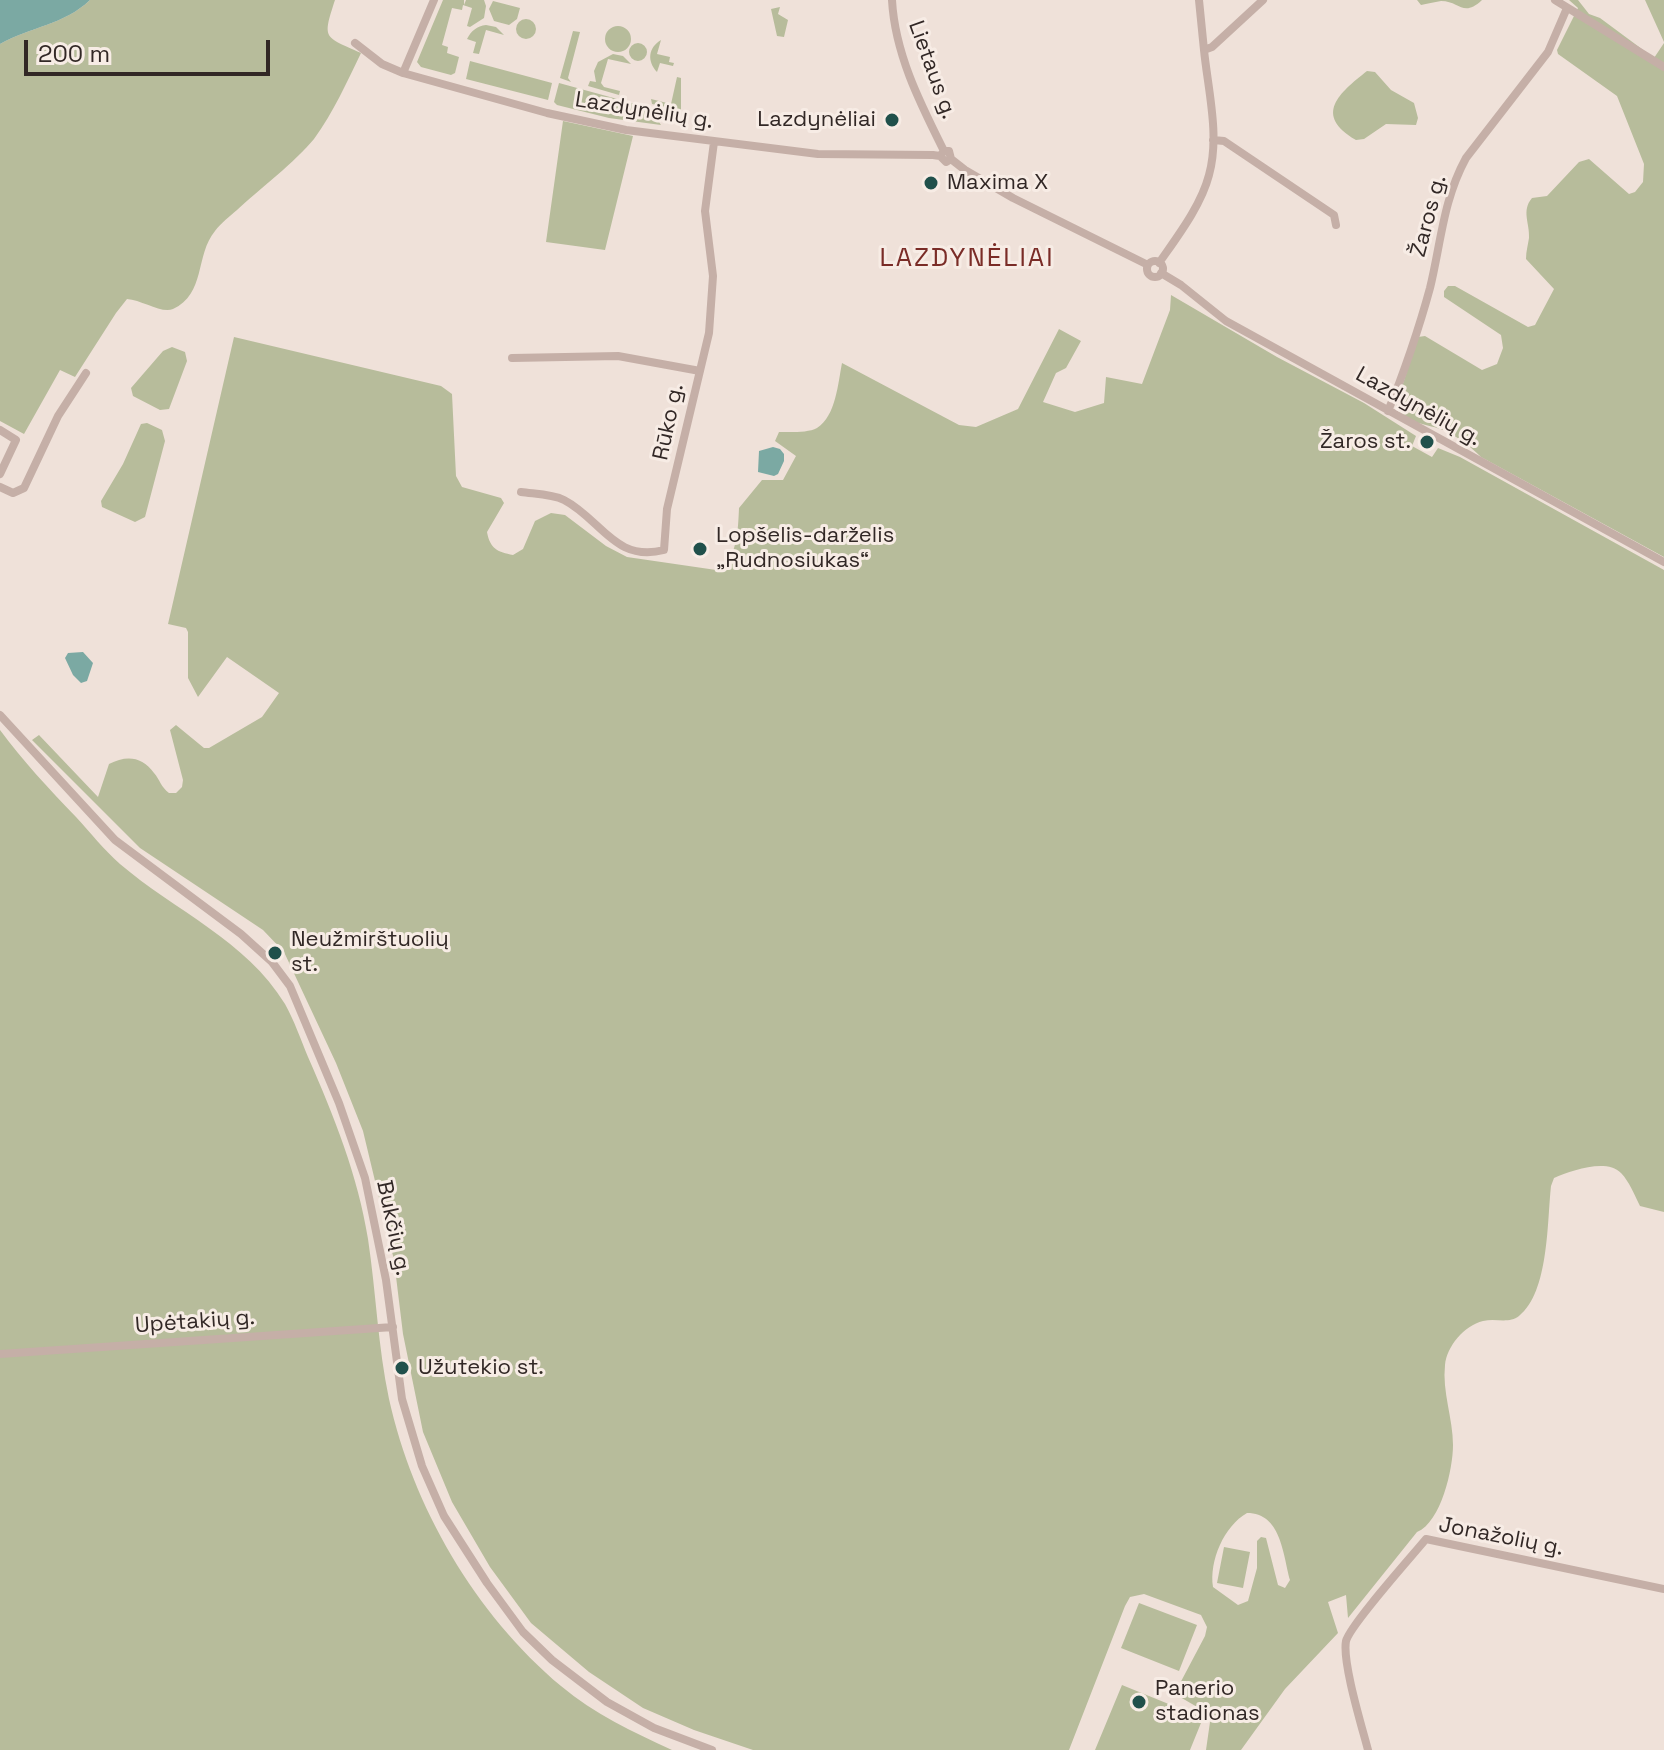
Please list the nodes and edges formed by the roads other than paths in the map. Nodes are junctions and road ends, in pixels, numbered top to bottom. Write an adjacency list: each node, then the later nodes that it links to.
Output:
1 (434, 0): 10 (street)
2 (892, 0): 13 (street, Lietaus g.)
3 (1199, 0): 8 (street)
4 (1263, 0): 8 (street)
5 (1555, 0): 6 (street)
6 (1567, 8): 9 (street); 21 (street, Žaros g.)
7 (355, 43): 10 (street, Lazdynėlių g.)
8 (1204, 50): 11 (street)
9 (1664, 67)
10 (403, 73): 12 (street, Lazdynėlių g.)
11 (1213, 140): 14 (street); 15 (street)
12 (714, 142): 13 (street, Lazdynėlių g.); 19 (street, Rūko g.)
13 (942, 153): 16 (street, Lazdynėlių g.)
14 (1336, 225)
15 (1159, 263): 16 (street); 17 (street)
16 (1148, 265): 17 (street, Lazdynėlių g.)
17 (1161, 273): 21 (street, Lazdynėlių g.)
18 (512, 358): 19 (street)
19 (700, 371): 25 (street, Rūko g.)
20 (86, 373): 24 (street)
21 (1388, 411): 26 (street, Lazdynėlių g.)
22 (0, 430): 23 (street)
23 (0, 474)
24 (0, 487)
25 (521, 492)
26 (1664, 562)
27 (0, 715): 28 (street, Bukčių g.)
28 (393, 1327): 29 (street, Upėtakių g.); 31 (street, Bukčių g.)
29 (0, 1354)
30 (1664, 1589): 32 (street, Jonažolių g.)
31 (712, 1750)
32 (1368, 1750)

